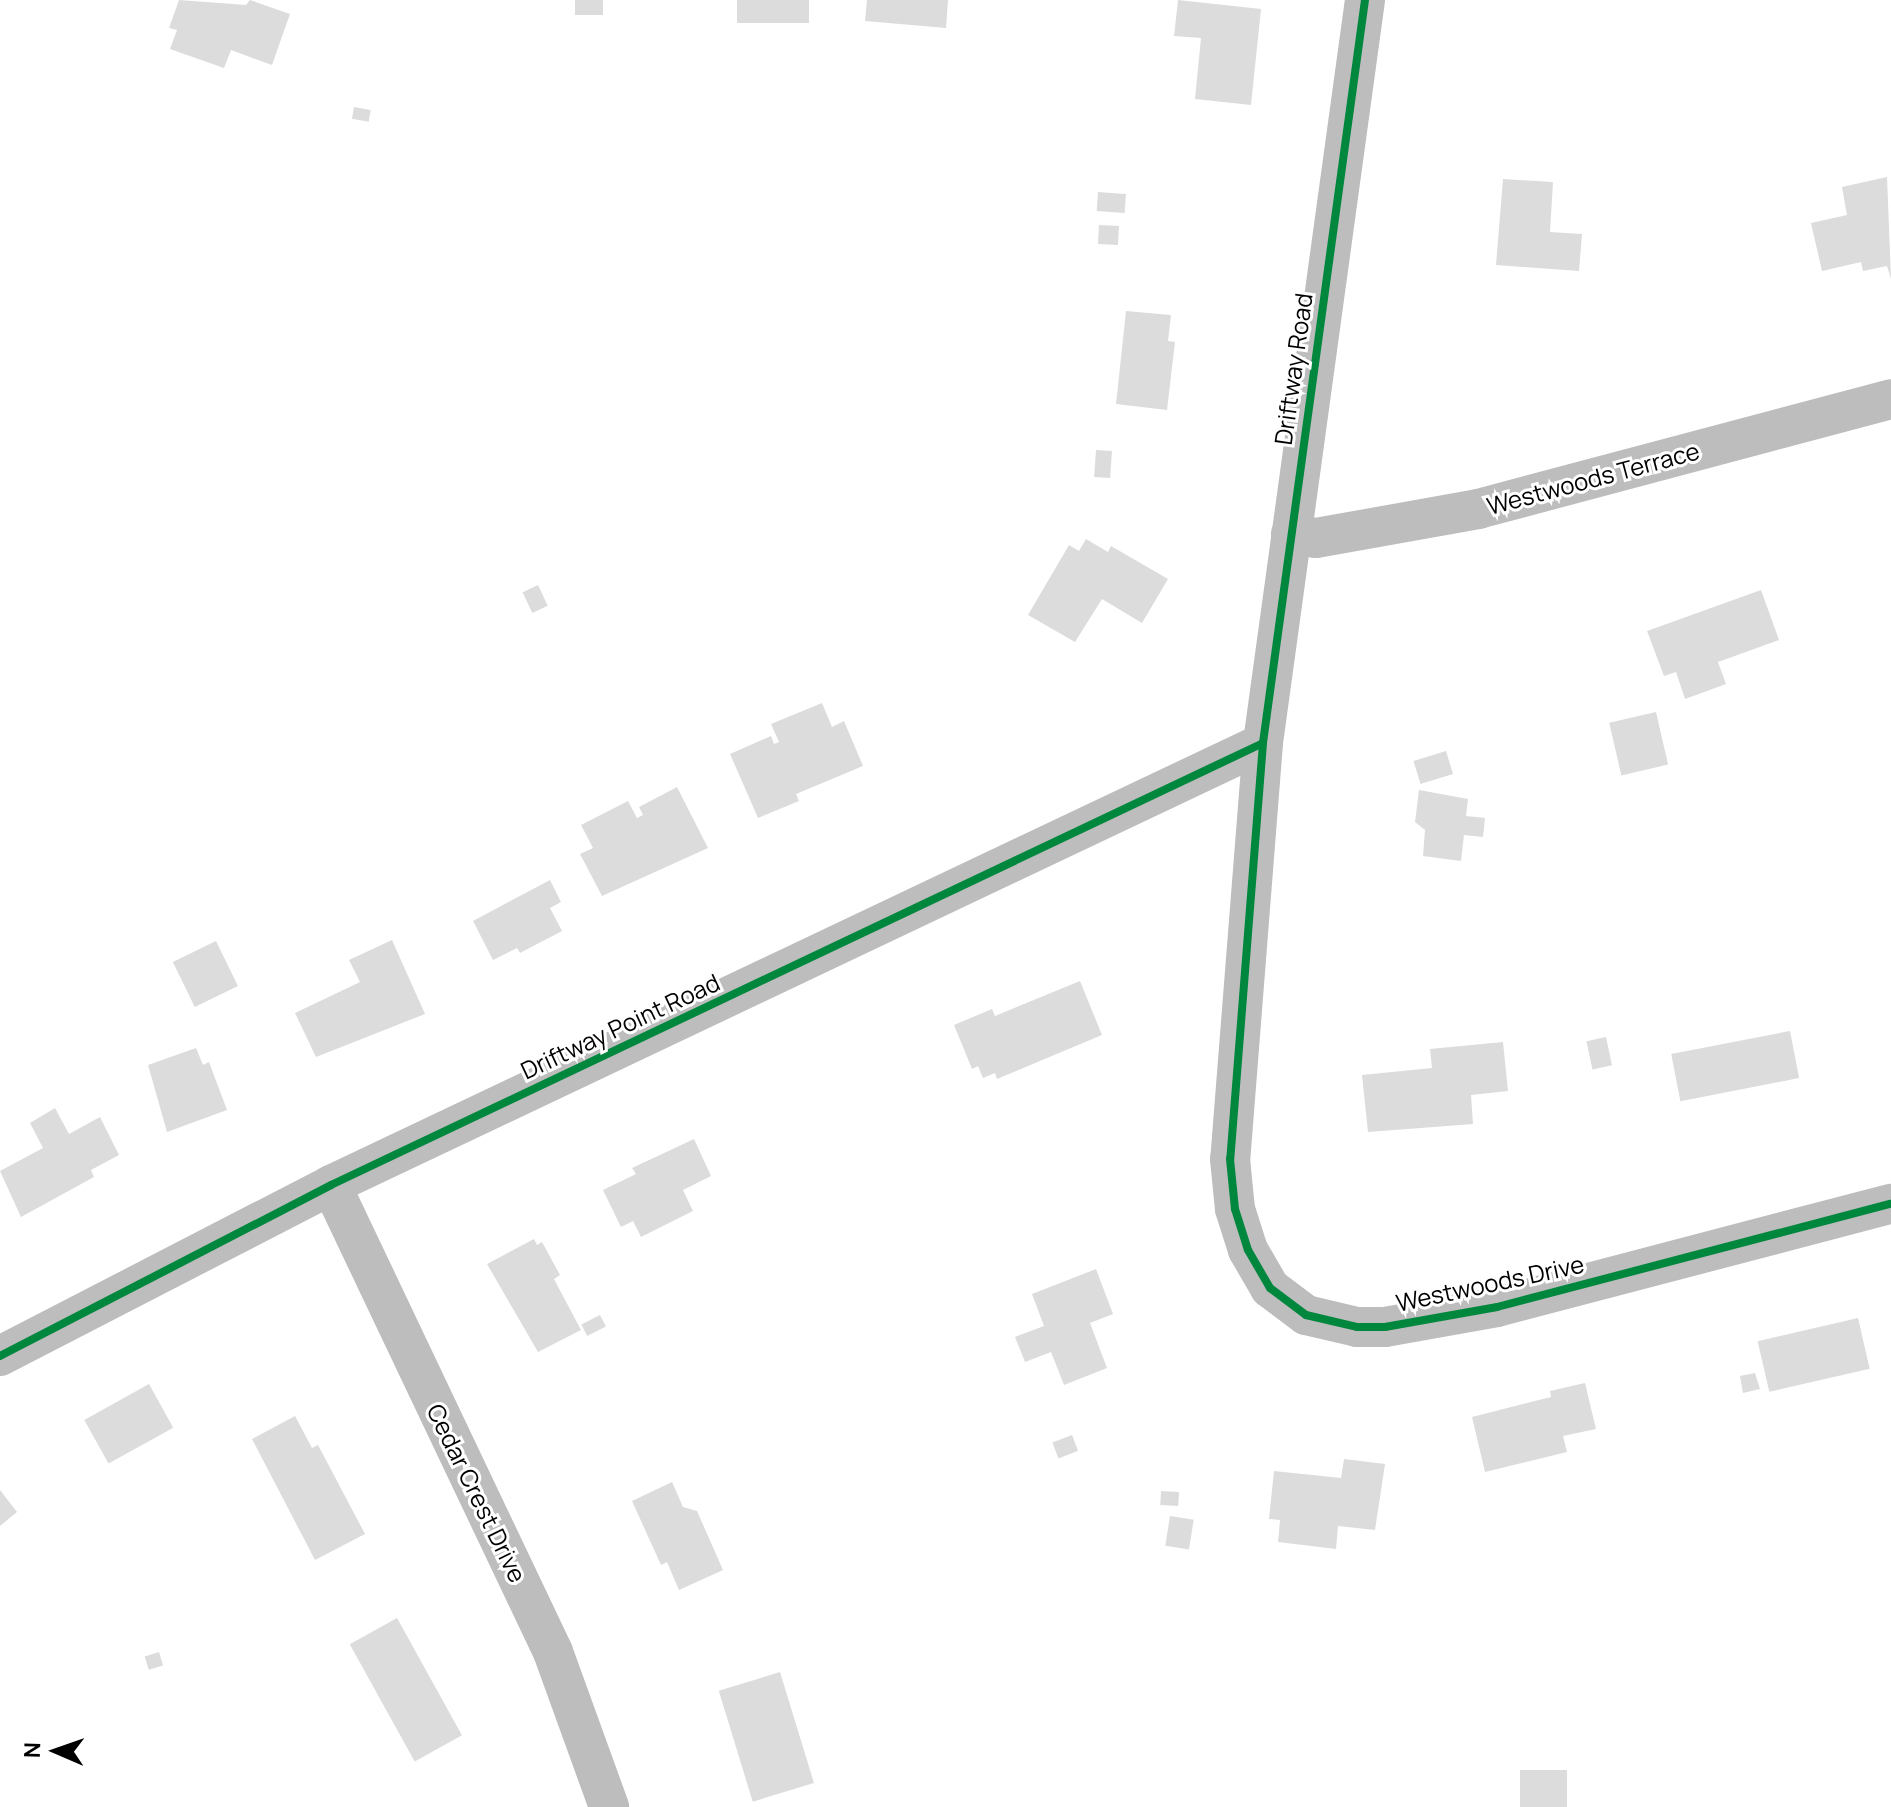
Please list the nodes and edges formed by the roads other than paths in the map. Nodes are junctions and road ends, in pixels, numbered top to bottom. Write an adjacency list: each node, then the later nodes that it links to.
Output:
1 (1365, 0): 3 (street, Driftway Road)
2 (1891, 399): 3 (street, Westwoods Terrace)
3 (1291, 534): 4 (street, Driftway Road)
4 (1263, 743): 5 (street, Driftway Point Road); 6 (street, Westwoods Drive)
5 (331, 1185): 7 (street, Driftway Point Road); 8 (street, Cedar Crest Drive)
6 (1891, 1204)
7 (0, 1356)
8 (609, 1807)

